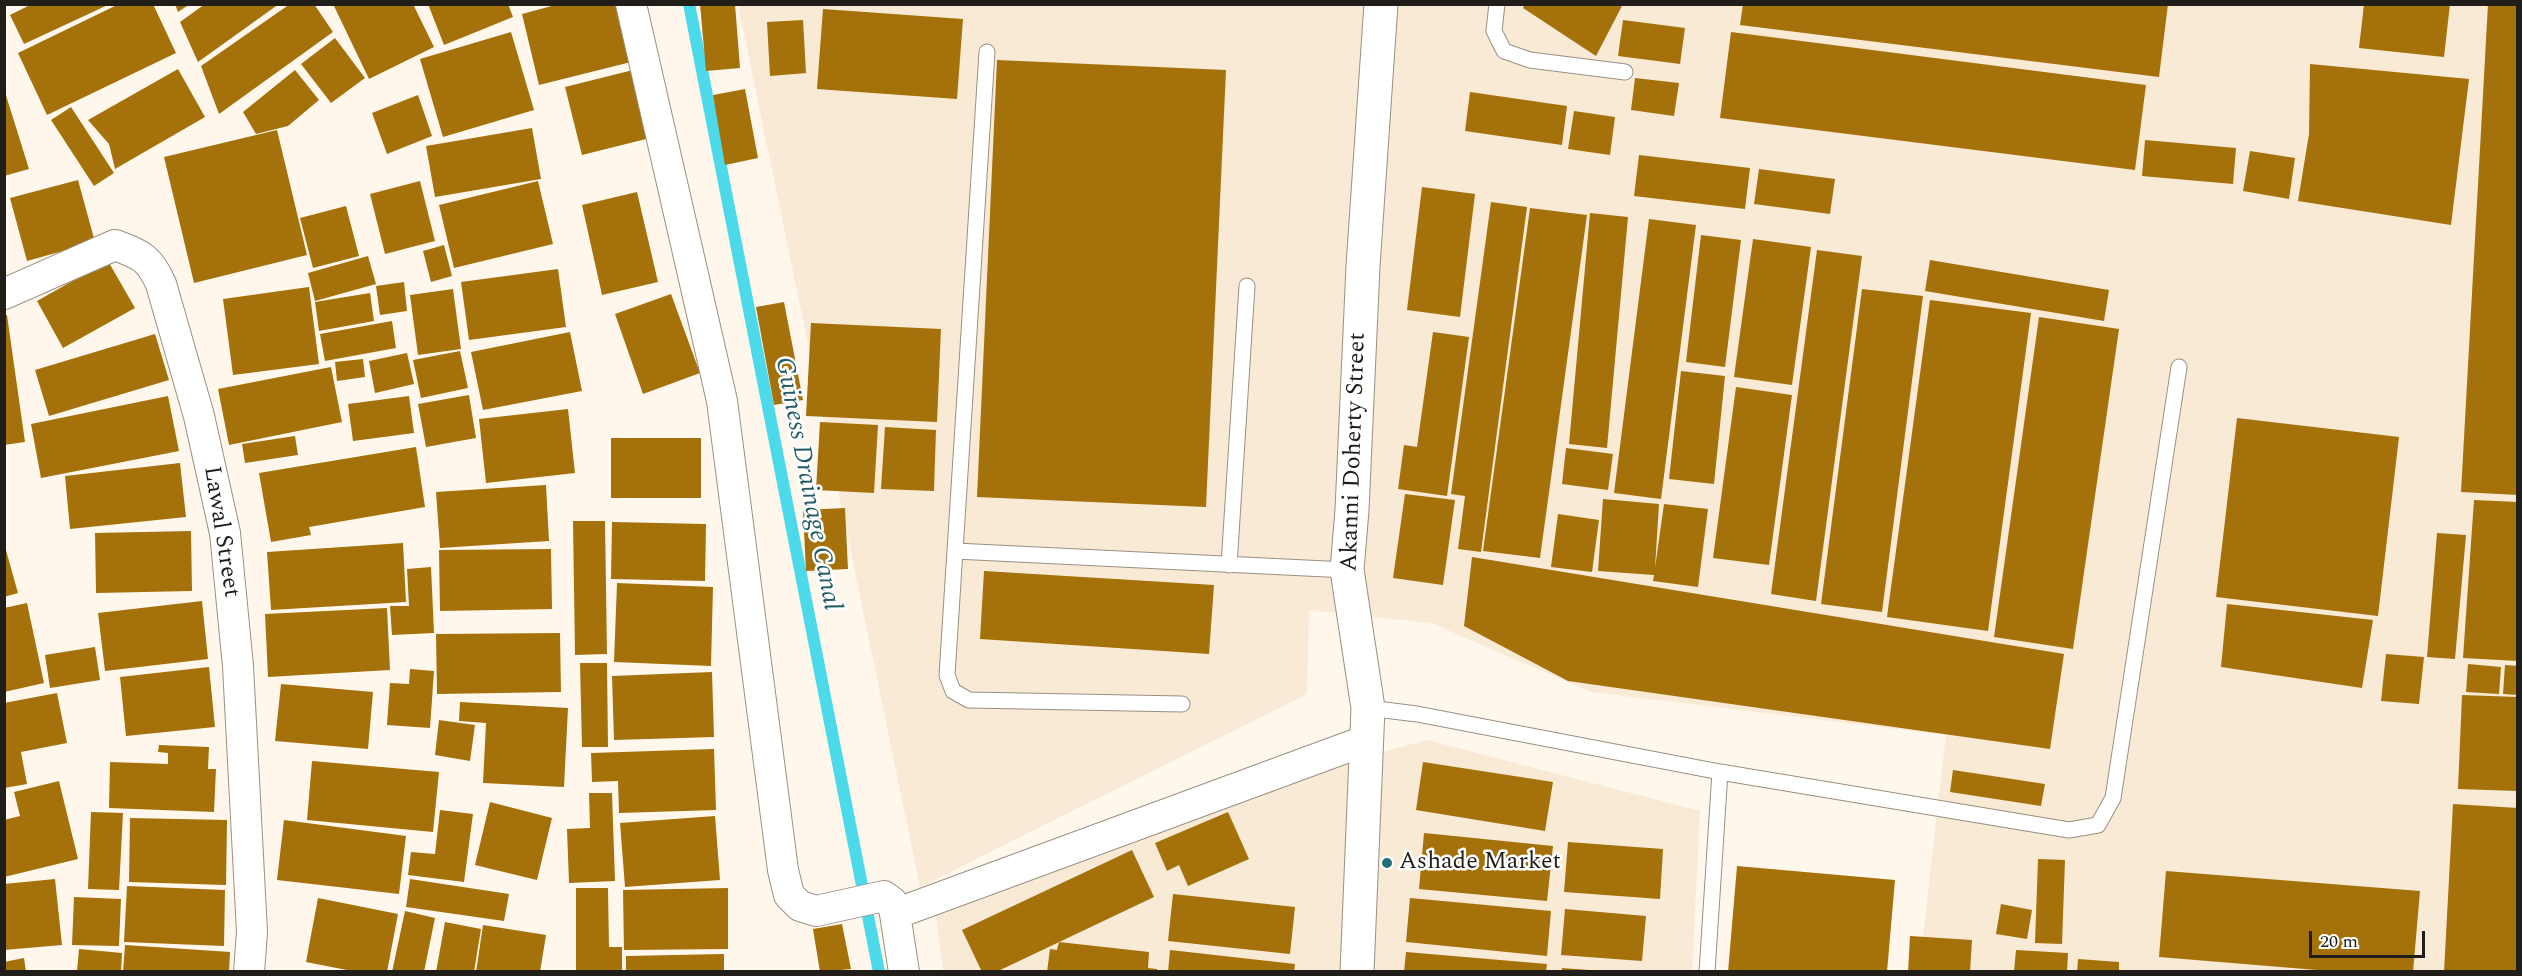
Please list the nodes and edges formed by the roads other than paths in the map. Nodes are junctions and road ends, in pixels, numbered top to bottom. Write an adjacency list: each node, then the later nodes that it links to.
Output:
1 (631, 4): 16 (street)
2 (1381, 4): 11 (street, Akanni Doherty Street)
3 (1497, 4): 5 (lane)
4 (987, 52): 9 (lane)
5 (1625, 72)
6 (1247, 286): 10 (lane)
7 (4, 294): 17 (street, Lawal Street)
8 (2179, 367): 15 (lane)
9 (955, 551): 10 (lane); 12 (lane)
10 (1229, 565): 11 (lane)
11 (1347, 570): 13 (street, Akanni Doherty Street)
12 (1182, 704)
13 (1368, 708): 14 (street, Akanni Doherty Street); 15 (lane)
14 (1367, 740): 16 (street); 19 (street, Akanni Doherty Street)
15 (1720, 772): 20 (lane)
16 (883, 907): 18 (street)
17 (249, 972)
18 (904, 972)
19 (1357, 972)
20 (1707, 972)

